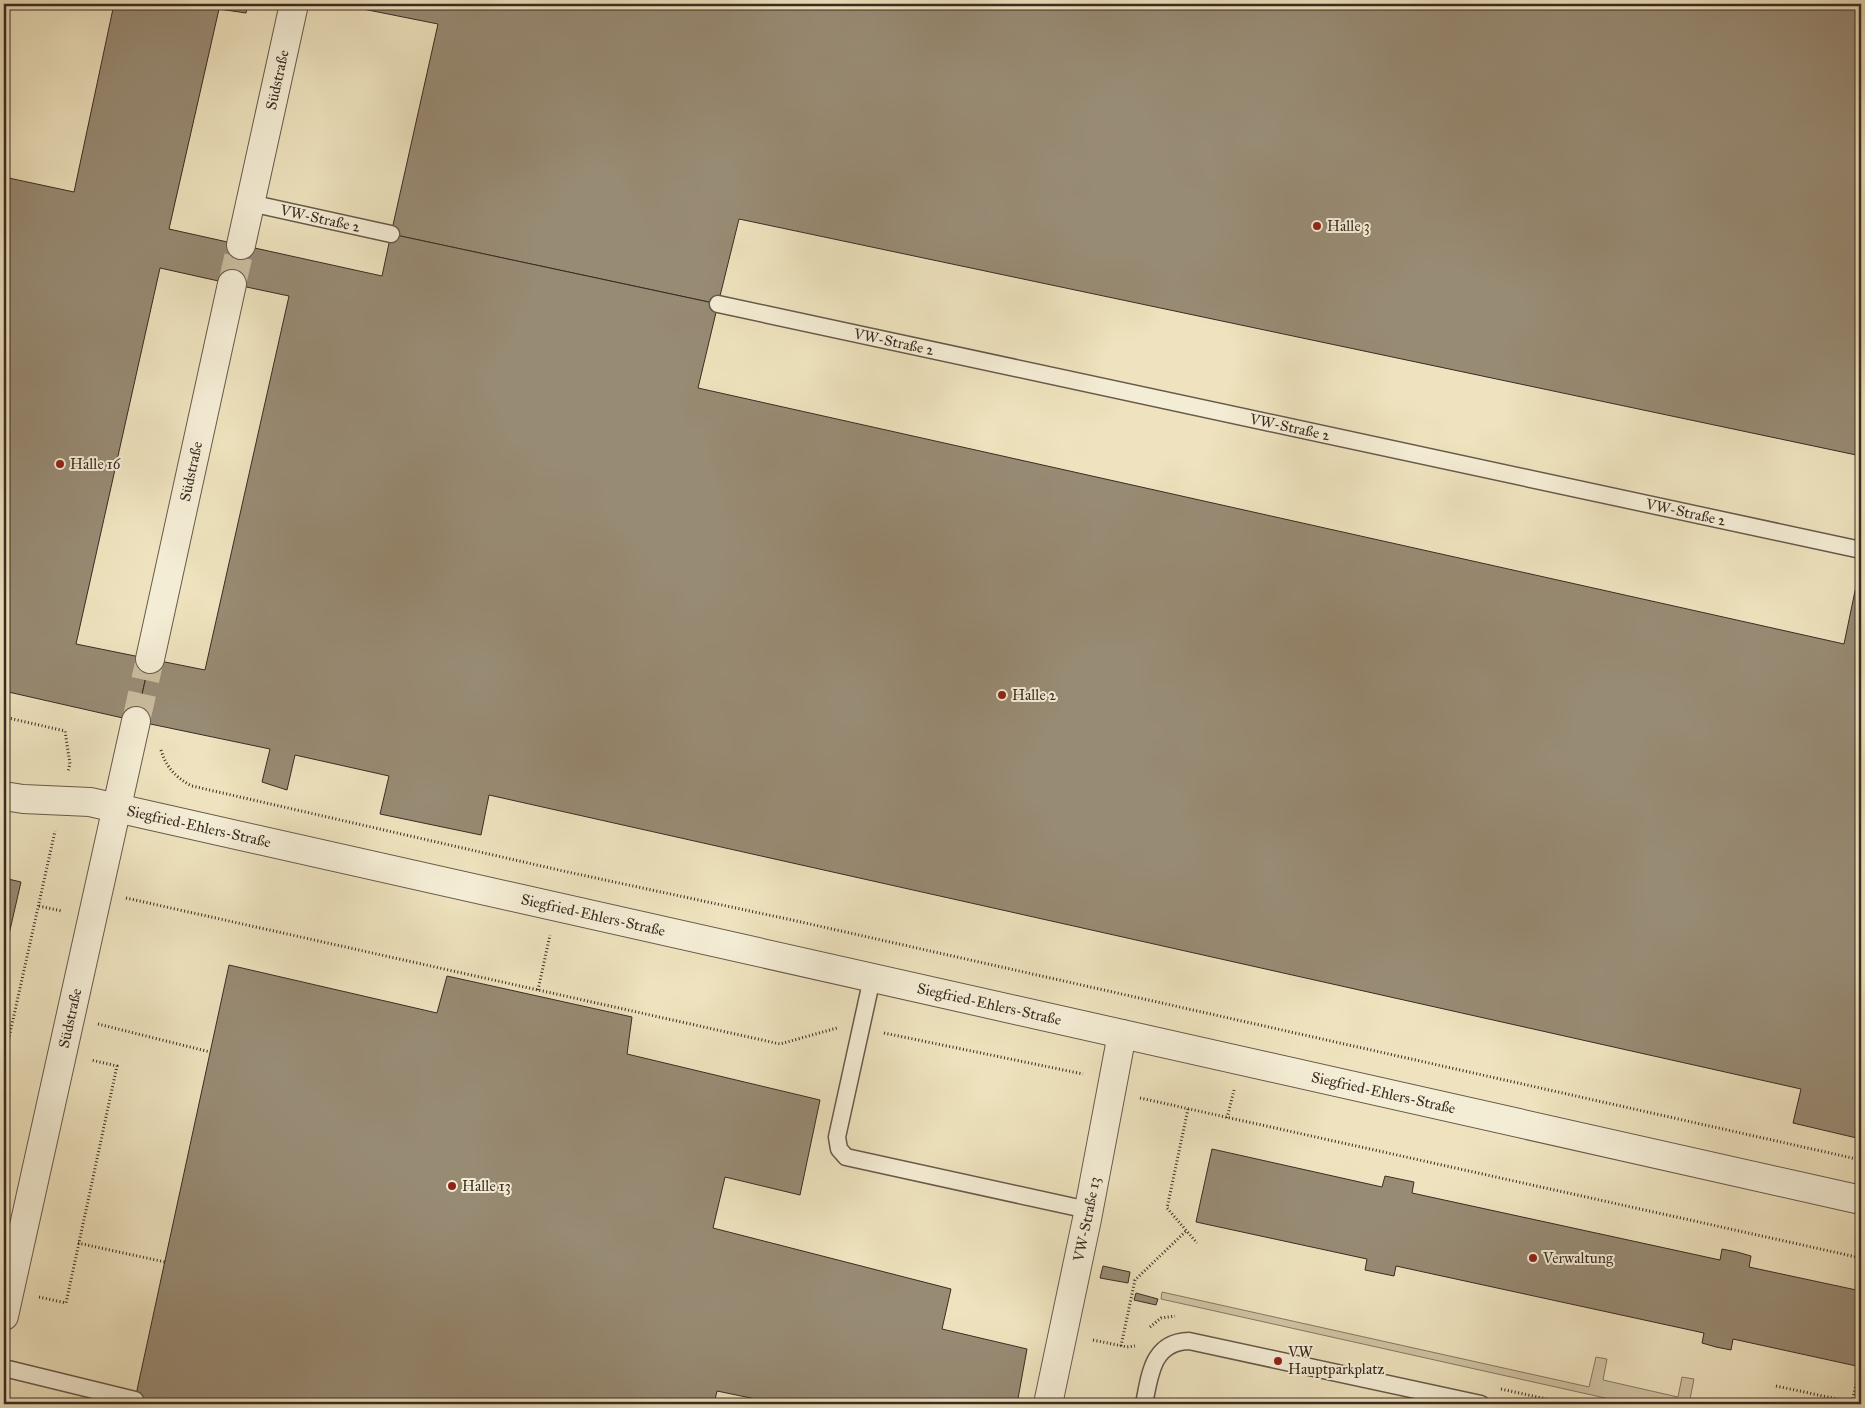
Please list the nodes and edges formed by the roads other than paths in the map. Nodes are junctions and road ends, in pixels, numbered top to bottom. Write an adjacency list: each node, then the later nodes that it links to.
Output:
1 (294, 4): 2 (street, Südstraße)
2 (250, 203): 3 (lane, VW-Straße 2); 4 (street, Südstraße)
3 (391, 234)
4 (241, 245)
5 (232, 284): 8 (street, Südstraße)
6 (718, 304): 7 (lane, VW-Straße 2)
7 (1861, 550)
8 (150, 659)
9 (136, 721): 11 (street, Südstraße)
10 (4, 796): 11 (street, Siegfried-Ehlers-Straße)
11 (117, 808): 12 (street, Siegfried-Ehlers-Straße); 16 (street, Südstraße)
12 (872, 978): 13 (street, Siegfried-Ehlers-Straße); 15 (lane)
13 (1122, 1034): 14 (street, Siegfried-Ehlers-Straße); 15 (street, VW-Straße 13)
14 (1861, 1200)
15 (1088, 1210): 20 (street, VW-Straße 13)
16 (8, 1274): 17 (street, Südstraße)
17 (4, 1316)
18 (4, 1368): 19 (lane)
19 (135, 1400)
20 (1048, 1404)
21 (1144, 1404): 22 (lane)
22 (1481, 1404)

